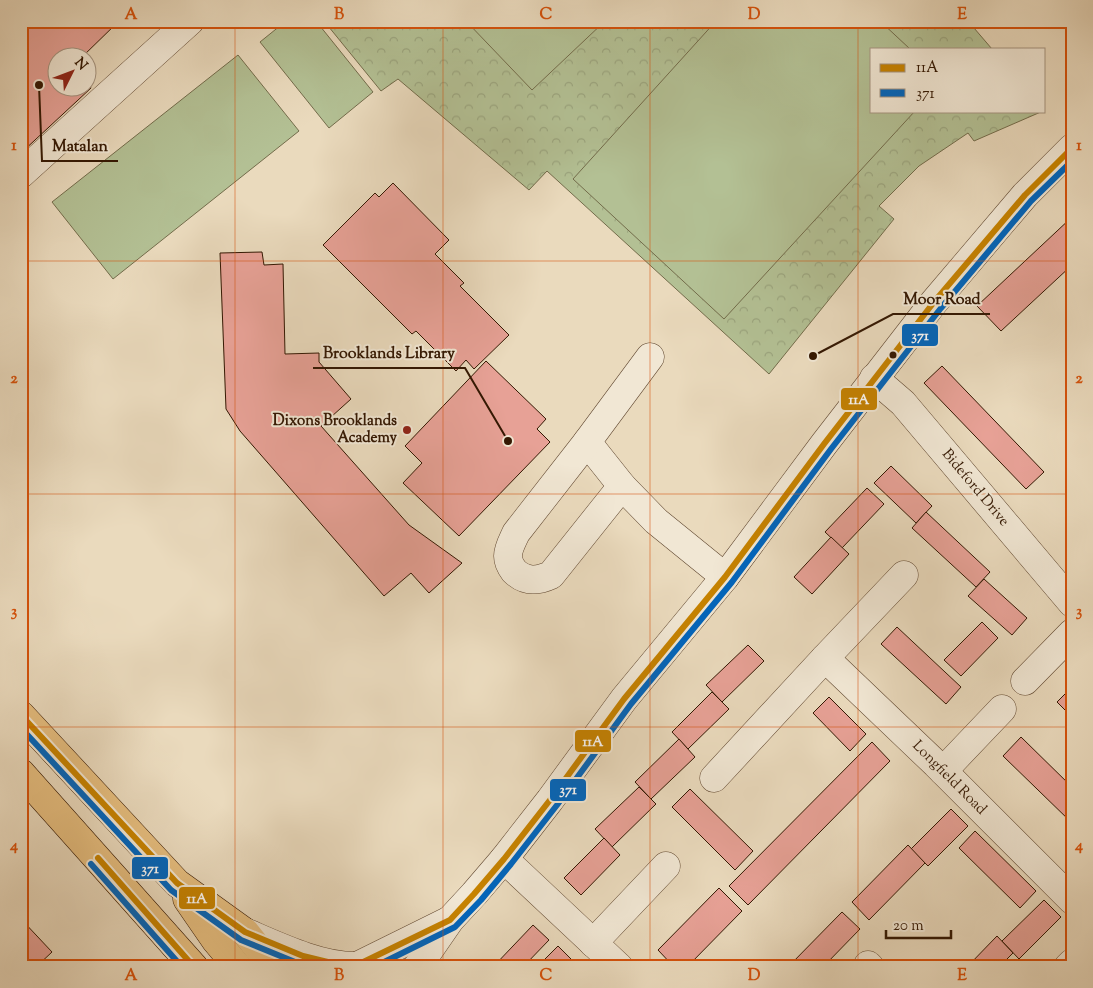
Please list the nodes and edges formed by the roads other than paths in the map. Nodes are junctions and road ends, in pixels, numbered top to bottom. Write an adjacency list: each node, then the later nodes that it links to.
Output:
1 (190, 21): 3 (street)
2 (1072, 148): 5 (street)
3 (21, 174)
4 (650, 357): 6 (street)
5 (874, 378): 9 (street); 10 (street, Bideford Drive)
6 (587, 442): 7 (street); 7 (street)
7 (622, 486): 9 (street)
8 (904, 575): 12 (street)
9 (725, 576): 19 (street)
10 (1072, 603)
11 (1072, 633): 13 (street)
12 (825, 658): 16 (street, Longfield Road); 18 (street)
13 (1026, 681)
14 (1002, 709): 16 (street)
15 (21, 715): 21 (highway)
16 (943, 771): 22 (street, Longfield Road)
17 (21, 773): 26 (highway)
18 (714, 778)
19 (504, 859): 23 (street); 25 (street)
20 (666, 866): 25 (street)
21 (177, 883): 24 (highway); 28 (highway)
22 (1072, 900)
23 (450, 920): 30 (street); 31 (street)
24 (245, 932): 29 (highway); 30 (street)
25 (593, 943): 32 (street)
26 (185, 960)
27 (1072, 963): 33 (street)
28 (238, 967)
29 (273, 967)
30 (355, 967)
31 (417, 967)
32 (619, 967)
33 (1068, 967)

